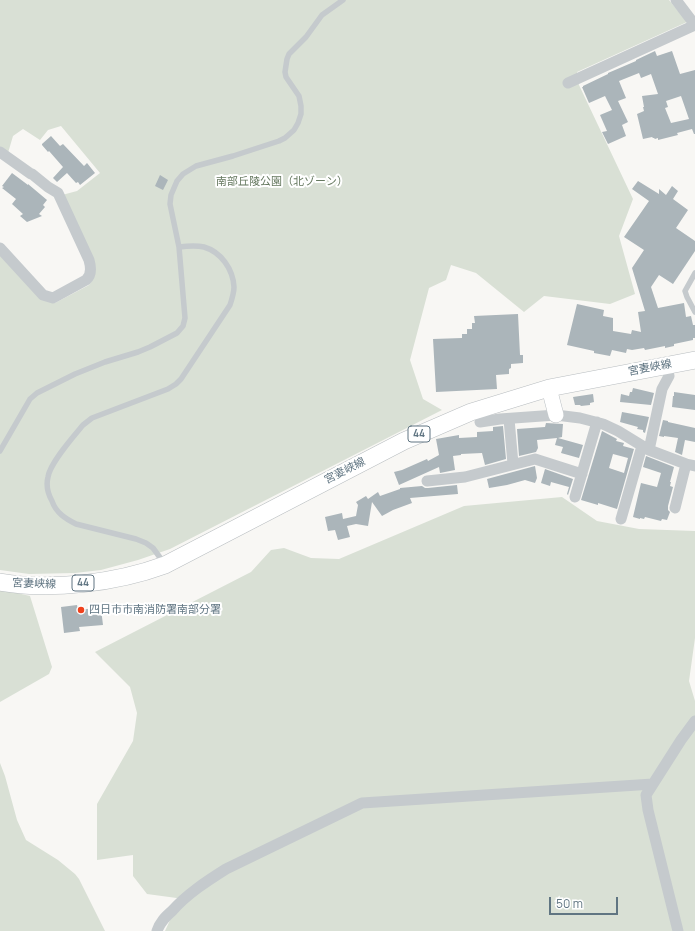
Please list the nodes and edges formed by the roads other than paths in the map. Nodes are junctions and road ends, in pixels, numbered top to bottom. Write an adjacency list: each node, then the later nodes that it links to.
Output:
1 (342, 0): 6 (lane)
2 (676, 0): 3 (street)
3 (695, 25): 4 (street)
4 (568, 83)
5 (0, 152): 7 (street)
6 (179, 247): 18 (lane); 26 (lane)
7 (0, 248)
8 (695, 273): 9 (lane)
9 (695, 312)
10 (695, 360): 11 (main road, 宮妻峡線 / 44)
11 (666, 365): 12 (main road, 宮妻峡線 / 44); 17 (street)
12 (549, 388): 13 (street); 26 (main road, 宮妻峡線 / 44)
13 (556, 415): 14 (street); 16 (street)
14 (509, 418): 15 (street); 19 (street)
15 (480, 422)
16 (597, 422): 17 (street); 21 (street)
17 (646, 448): 20 (street); 25 (street)
18 (0, 451)
19 (513, 464): 21 (street); 22 (street)
20 (691, 465): 24 (street)
21 (582, 474): 23 (street)
22 (427, 481)
23 (575, 497)
24 (675, 508)
25 (621, 519)
26 (165, 564): 27 (main road, 宮妻峡線 / 44)
27 (0, 582)
28 (695, 721): 29 (street)
29 (653, 784): 30 (street); 31 (street)
30 (157, 931)
31 (678, 931)

